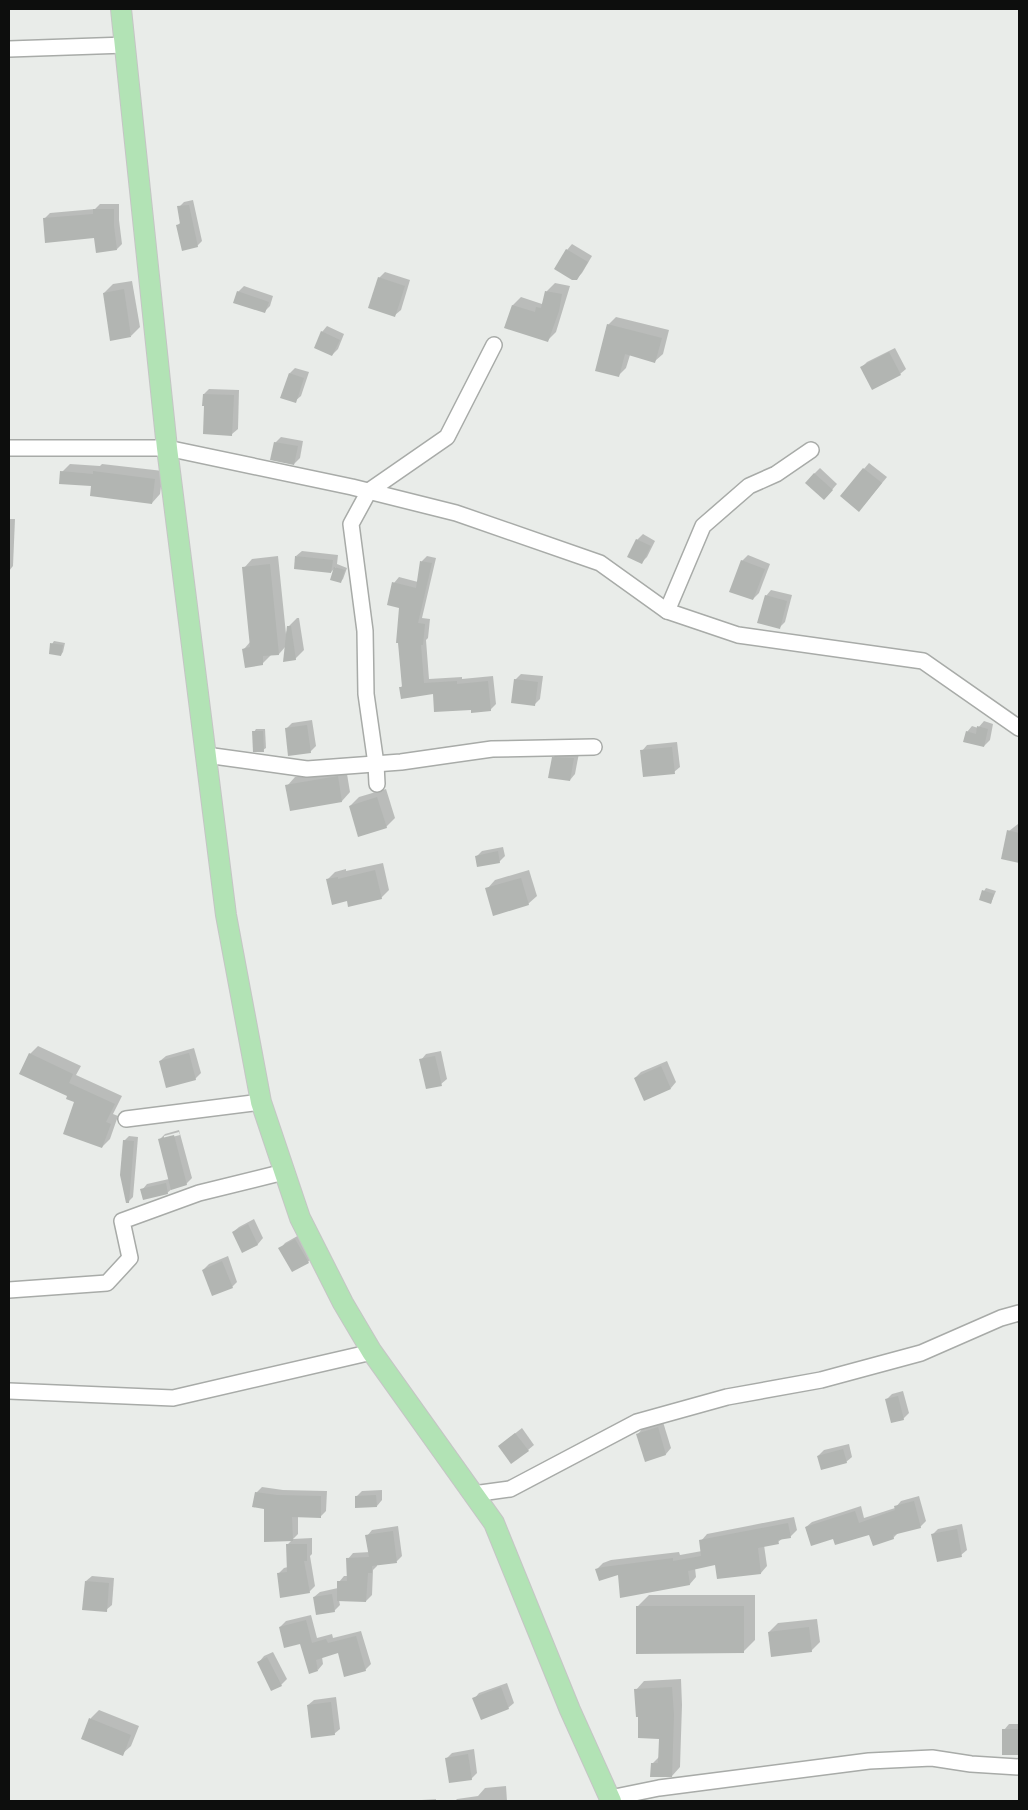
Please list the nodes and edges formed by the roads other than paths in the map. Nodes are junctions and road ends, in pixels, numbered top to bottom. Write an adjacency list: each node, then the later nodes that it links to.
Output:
1 (121, 9): 2 (main road)
2 (126, 45): 3 (street); 6 (main road)
3 (9, 50)
4 (494, 345): 8 (street)
5 (9, 448): 6 (street)
6 (167, 448): 8 (street); 12 (main road)
7 (811, 450): 9 (street)
8 (369, 491): 9 (street); 13 (street)
9 (667, 611): 10 (street)
10 (1019, 728)
11 (594, 747): 13 (street)
12 (206, 755): 13 (street); 15 (main road)
13 (376, 764): 14 (street)
14 (378, 784)
15 (261, 1102): 16 (street); 17 (main road)
16 (126, 1119)
17 (284, 1172): 18 (street); 20 (main road)
18 (9, 1290)
19 (1019, 1313): 22 (street)
20 (372, 1352): 21 (street); 22 (main road)
21 (9, 1391)
22 (473, 1494): 24 (main road)
23 (1019, 1767): 24 (street)
24 (611, 1800)

